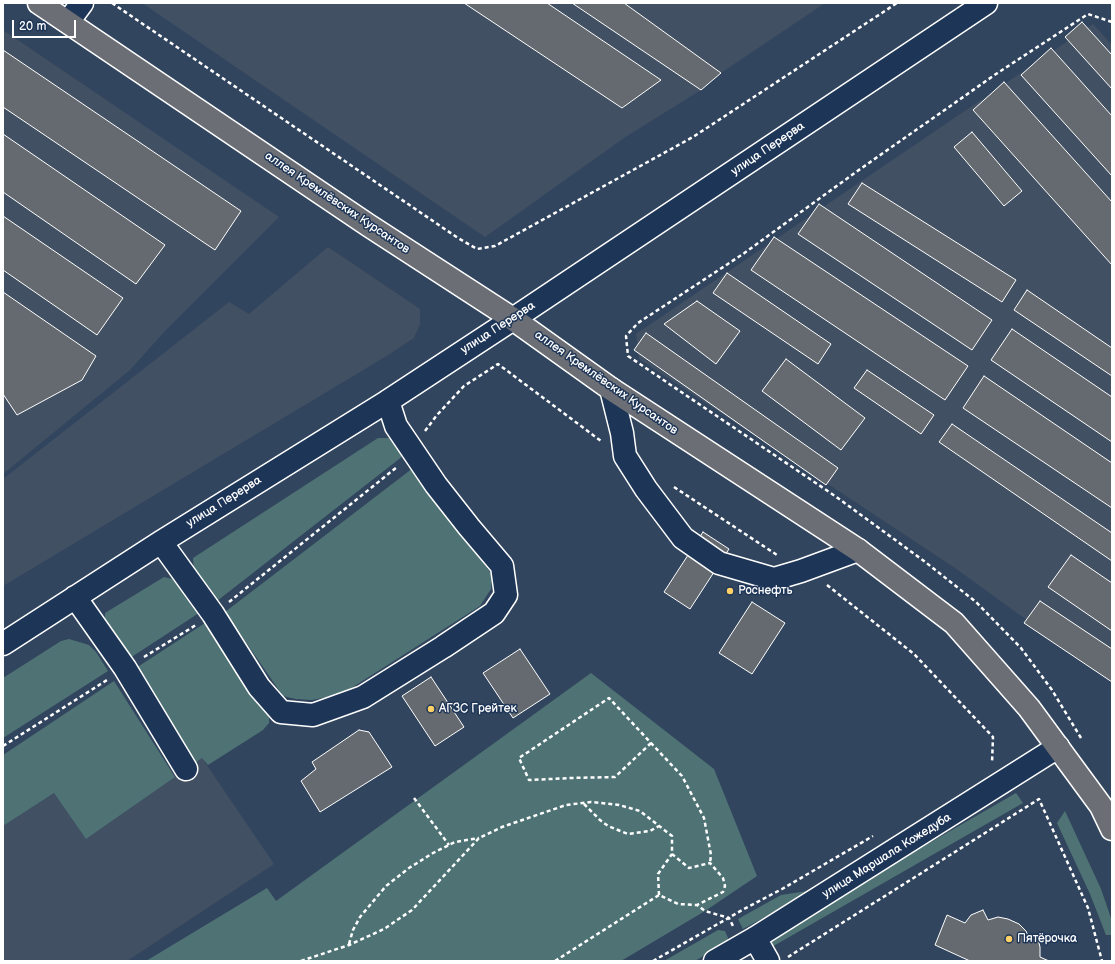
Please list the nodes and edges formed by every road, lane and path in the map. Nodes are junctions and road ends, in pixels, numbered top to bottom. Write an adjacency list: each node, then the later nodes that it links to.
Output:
1 (39, 3): 6 (main road, аллея Кремлёвских Курсантов)
2 (82, 3): 6 (street)
3 (112, 3): 4 (path)
4 (897, 3)
5 (986, 3): 8 (street, улица Перерва)
6 (68, 22): 8 (main road, аллея Кремлёвских Курсантов)
7 (1112, 22): 17 (path)
8 (513, 319): 9 (main road, аллея Кремлёвских Курсантов); 10 (street, улица Перерва)
9 (611, 389): 12 (main road, аллея Кремлёвских Курсантов); 12 (street)
10 (388, 401): 11 (street, улица Перерва); 11 (street)
11 (161, 542): 13 (street, улица Перерва)
12 (858, 550): 18 (main road, аллея Кремлёвских Курсантов)
13 (75, 597): 14 (street, улица Перерва); 20 (street)
14 (3, 644)
15 (993, 737): 19 (path)
16 (651, 743): 16 (path); 30 (path)
17 (1083, 743)
18 (1058, 747): 22 (main road, аллея Кремлёвских Курсантов); 35 (street, улица Маршала Кожедуба)
19 (990, 767)
20 (186, 769)
21 (414, 798): 28 (path)
22 (1107, 801): 25 (main road, аллея Кремлёвских Курсантов)
23 (583, 803): 24 (path); 24 (path); 27 (path)
24 (659, 826): 29 (path)
25 (1112, 829)
26 (875, 834): 33 (path)
27 (479, 838): 28 (path); 36 (path)
28 (449, 845): 36 (path)
29 (672, 854): 30 (path); 31 (path)
30 (710, 863): 32 (path)
31 (659, 895): 32 (path); 39 (path)
32 (697, 905): 33 (path)
33 (729, 918): 34 (path); 40 (path)
34 (734, 927)
35 (755, 938): 37 (street); 41 (street, улица Маршала Кожедуба)
36 (349, 945): 38 (path)
37 (778, 959): 42 (path)
38 (301, 961)
39 (555, 961)
40 (653, 961)
41 (714, 961)
42 (1102, 961)

